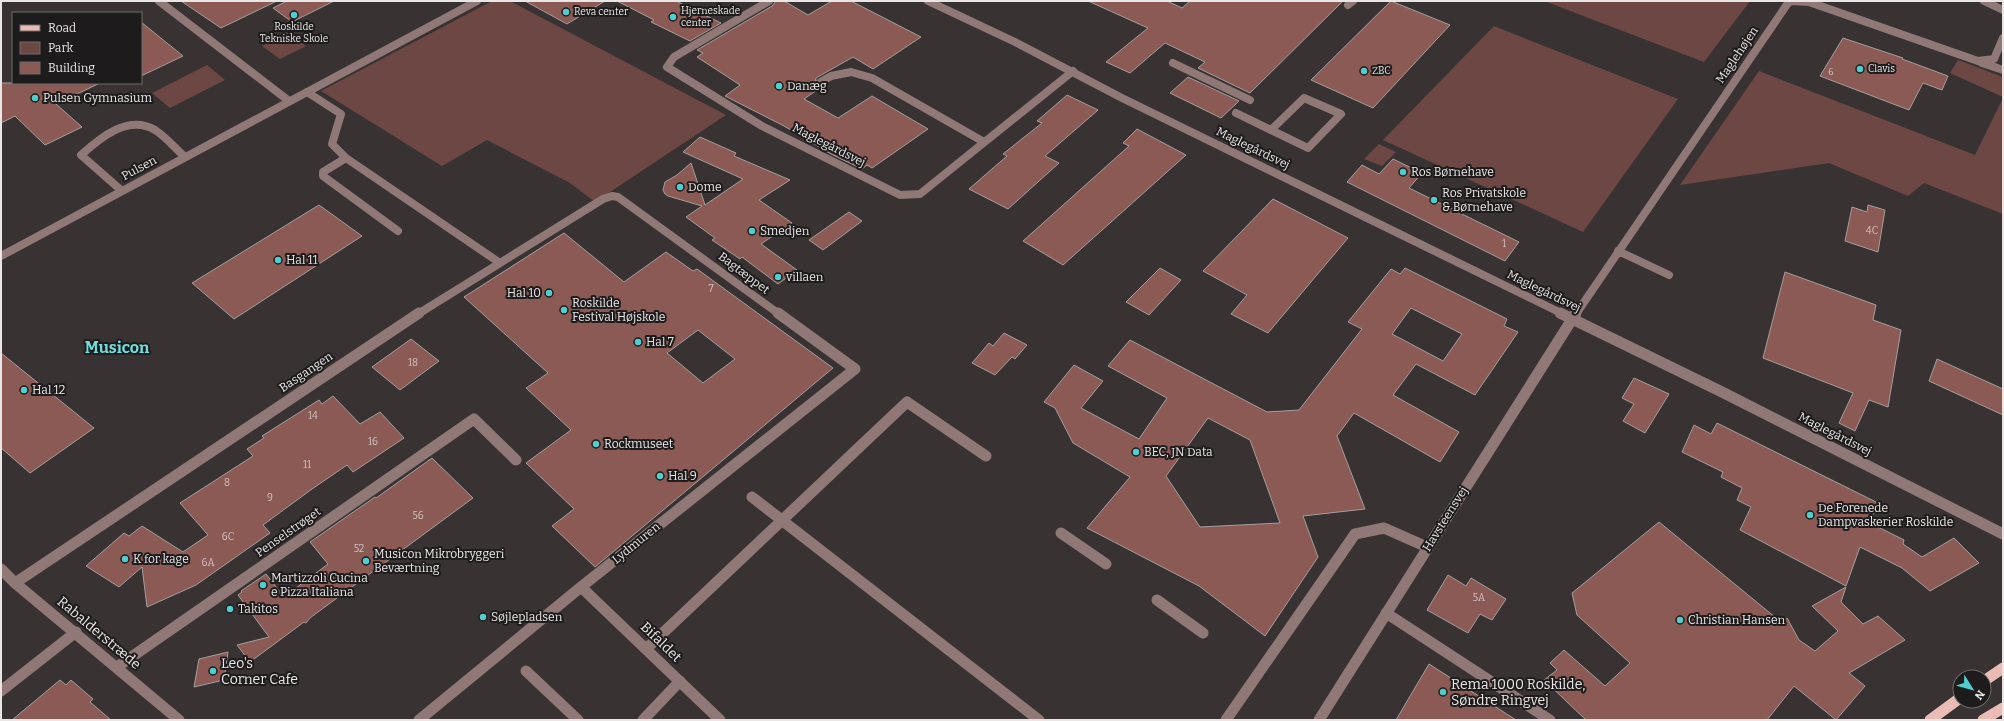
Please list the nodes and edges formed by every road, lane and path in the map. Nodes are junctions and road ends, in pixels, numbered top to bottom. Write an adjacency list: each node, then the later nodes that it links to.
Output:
1 (159, 1): 15 (street)
2 (477, 1): 13 (street, Pulsen)
3 (769, 1): 18 (street, Maglegårdsvej)
4 (928, 1): 11 (street, Maglegårdsvej)
5 (1984, 1): 6 (street)
6 (2003, 10)
7 (2003, 38): 8 (street)
8 (1978, 61): 10 (street); 24 (street, Maglehøjen)
9 (1173, 63): 14 (street)
10 (2003, 70)
11 (1073, 71): 18 (street, Maglegårdsvej); 28 (street, Maglegårdsvej)
12 (819, 83): 18 (street)
13 (307, 92): 15 (street, Pulsen); 20 (street)
14 (1250, 100)
15 (289, 101): 19 (street, Pulsen)
16 (1236, 113): 17 (street)
17 (1271, 130): 17 (street)
18 (984, 142)
19 (185, 157): 21 (street, Pulsen); 21 (street)
20 (346, 158): 23 (street); 26 (street)
21 (122, 191): 25 (street, Pulsen)
22 (618, 197): 26 (street, Basgangen); 29 (street, Bagtæppet)
23 (398, 231)
24 (1618, 251): 27 (street); 28 (street, Maglehøjen)
25 (1, 256)
26 (500, 263): 39 (street, Basgangen)
27 (1669, 275)
28 (1572, 318): 35 (street, Maglegårdsvej); 36 (street, Havsteensvej)
29 (855, 369): 40 (street, Lydmuren)
30 (986, 456): 33 (street)
31 (516, 460): 46 (street, Penselstrøget)
32 (752, 497): 33 (street)
33 (782, 519): 45 (street); 59 (street)
34 (1061, 533): 37 (street)
35 (2003, 534)
36 (1426, 547): 42 (street, Havsteensvej); 60 (street)
37 (1106, 564)
38 (1, 569): 39 (street, Rabalderstræde)
39 (15, 583): 43 (street, Rabalderstræde)
40 (577, 590): 45 (street, Bifaldet); 55 (street, Lydmuren)
41 (1157, 600): 44 (street)
42 (1386, 613): 61 (street, Havsteensvej); 62 (street)
43 (76, 632): 46 (street, Rabalderstræde); 51 (street)
44 (1204, 633)
45 (646, 649): 50 (street, Bifaldet)
46 (117, 667): 54 (street, Rabalderstræde)
47 (2003, 668): 49 (main road)
48 (526, 672): 56 (street)
49 (1992, 676)
50 (680, 681): 57 (street); 58 (street, Bifaldet)
51 (1, 691)
52 (1952, 704): 63 (main road)
53 (2003, 708): 64 (main road)
54 (179, 720)
55 (419, 720)
56 (578, 720)
57 (643, 720)
58 (720, 720)
59 (1039, 720)
60 (1226, 720)
61 (1318, 720)
62 (1550, 720)
63 (1930, 720)
64 (1983, 720)

